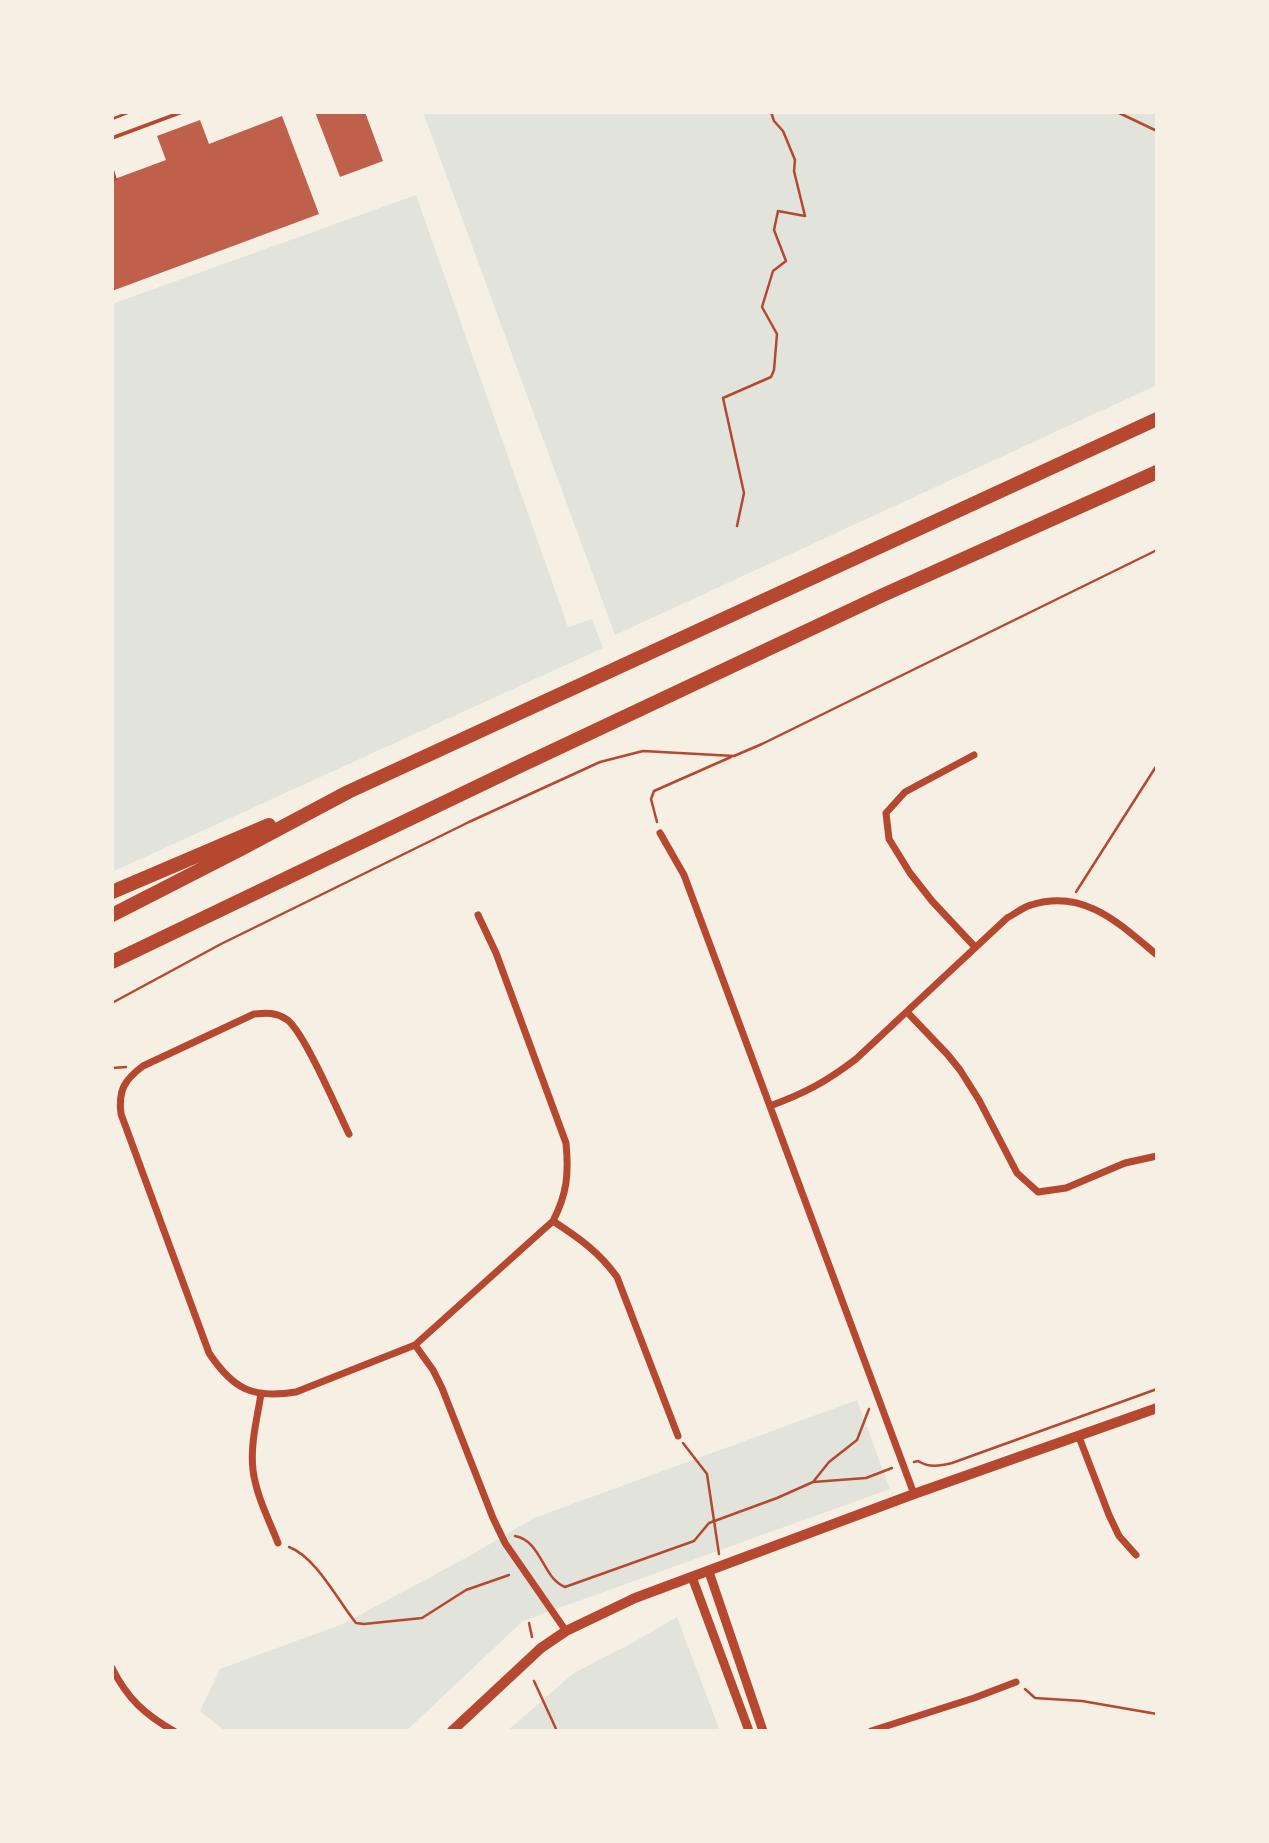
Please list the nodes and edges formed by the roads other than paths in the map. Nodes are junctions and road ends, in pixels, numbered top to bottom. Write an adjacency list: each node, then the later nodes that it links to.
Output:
1 (182, 112): 2 (lane)
2 (112, 138)
3 (112, 169): 4 (lane)
4 (115, 179)
5 (1157, 419): 8 (highway)
6 (1157, 472): 15 (highway)
7 (974, 755): 13 (street)
8 (348, 792): 10 (highway); 11 (highway)
9 (660, 833): 17 (street)
10 (112, 892)
11 (112, 915)
12 (478, 915): 20 (street)
13 (975, 947): 14 (street); 16 (street)
14 (1157, 955)
15 (116, 961)
16 (907, 1012): 17 (street); 19 (street)
17 (770, 1106): 26 (street)
18 (349, 1134): 22 (street)
19 (1157, 1156)
20 (553, 1221): 21 (street); 24 (street)
21 (415, 1345): 22 (street); 31 (street)
22 (261, 1394): 27 (street)
23 (1157, 1408): 25 (main road)
24 (678, 1436)
25 (1079, 1437): 26 (main road); 28 (street)
26 (914, 1494): 29 (main road)
27 (278, 1543)
28 (1136, 1555)
29 (709, 1572): 30 (main road); 38 (street)
30 (692, 1577): 31 (main road); 37 (street)
31 (566, 1631): 36 (main road)
32 (112, 1668): 34 (street)
33 (1016, 1682): 39 (street)
34 (163, 1728): 35 (street)
35 (174, 1731)
36 (452, 1731)
37 (749, 1731)
38 (764, 1731)
39 (872, 1731)

